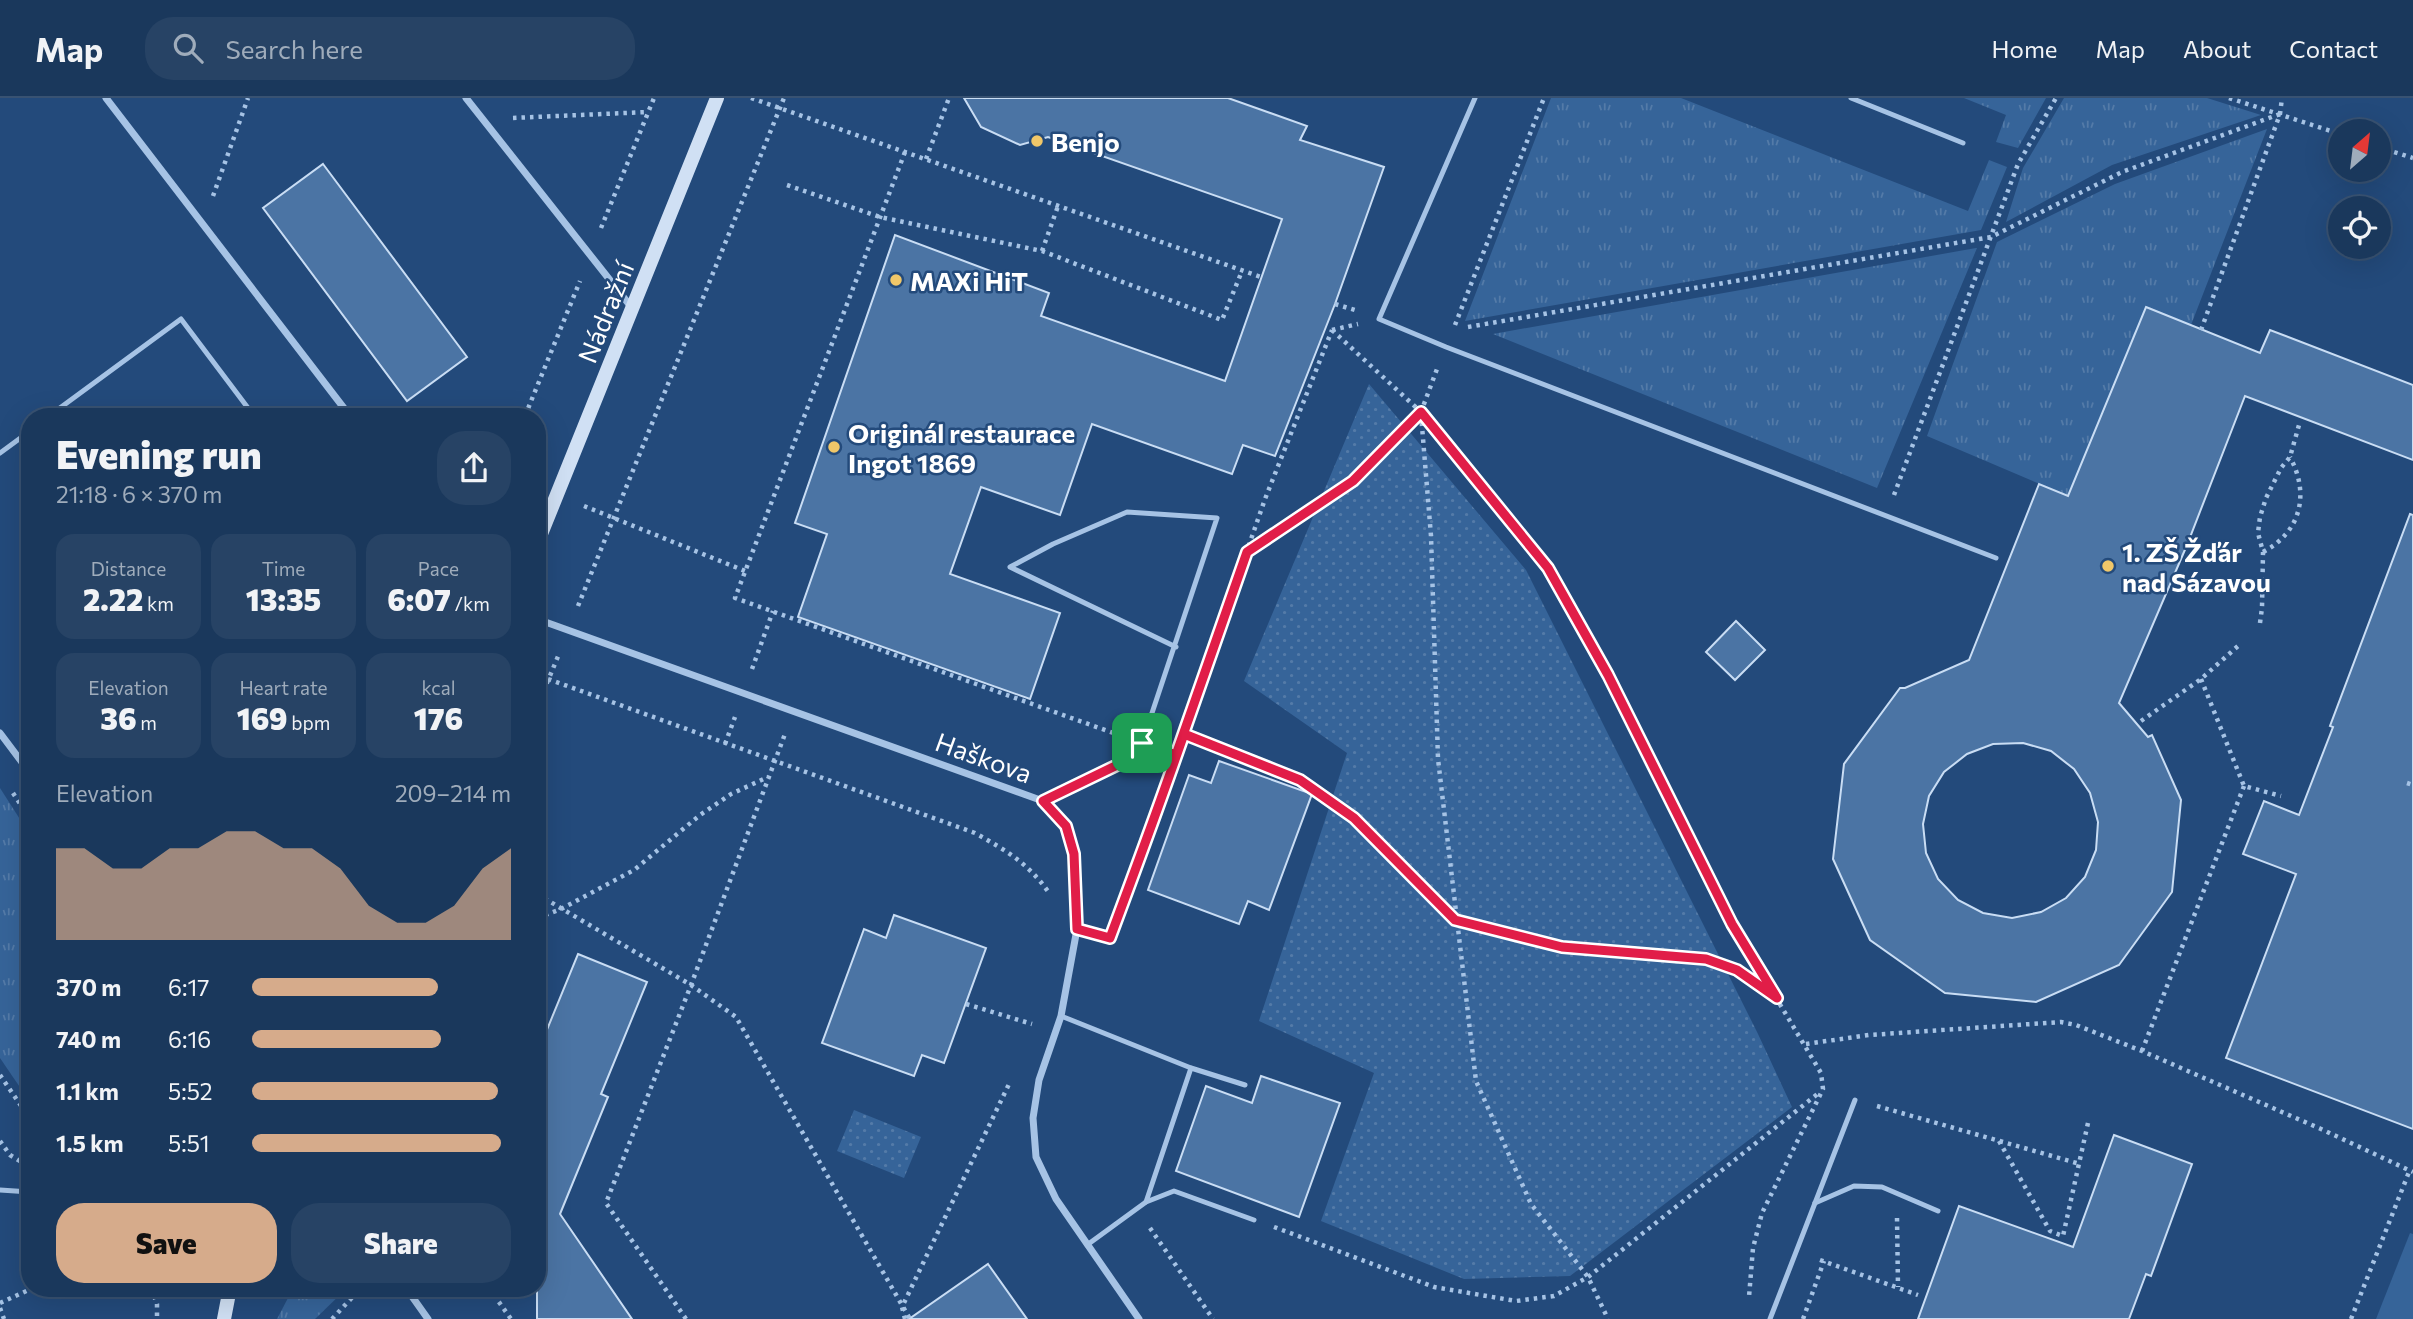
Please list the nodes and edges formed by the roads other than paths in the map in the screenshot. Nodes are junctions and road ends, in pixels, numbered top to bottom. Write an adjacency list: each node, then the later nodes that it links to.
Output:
1 (106, 98): 10 (street)
2 (466, 98): 7 (street)
3 (717, 98): 7 (street, Nádražní)
4 (1475, 98): 14 (lane)
5 (1851, 98): 6 (lane)
6 (1963, 143)
7 (632, 309): 13 (street, Nádražní)
8 (60, 408): 9 (lane)
9 (248, 408)
10 (344, 408)
11 (21, 438): 12 (lane)
12 (0, 453)
13 (546, 522)
14 (1996, 558)
15 (546, 622): 19 (street, Haškova)
16 (1176, 647): 16 (lane); 19 (lane)
17 (0, 733): 18 (street)
18 (21, 761)
19 (1043, 801): 20 (street, Haškova)
20 (1061, 1016): 21 (lane); 30 (street, Haškova)
21 (1191, 1068): 22 (lane); 26 (lane)
22 (1245, 1085)
23 (1856, 1100): 27 (lane)
24 (0, 1190): 25 (lane)
25 (21, 1191)
26 (1146, 1202): 29 (lane); 30 (lane)
27 (1815, 1203): 28 (lane); 36 (lane)
28 (1938, 1211)
29 (1254, 1220)
30 (1087, 1245): 35 (street, Haškova)
31 (228, 1297): 33 (street)
32 (412, 1297): 34 (street)
33 (224, 1319)
34 (428, 1319)
35 (1139, 1319)
36 (1770, 1319)

